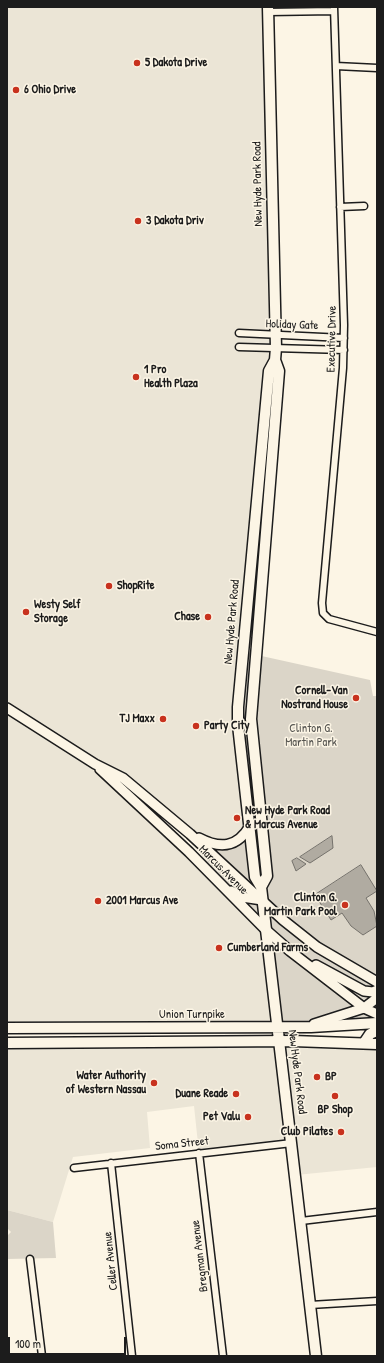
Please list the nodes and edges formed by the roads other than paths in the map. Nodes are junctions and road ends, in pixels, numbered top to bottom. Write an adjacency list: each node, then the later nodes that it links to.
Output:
1 (334, 9): 2 (street); 3 (street, Executive Drive)
2 (268, 10): 8 (main road, New Hyde Park Road)
3 (336, 66): 4 (street); 6 (street, Executive Drive)
4 (377, 68)
5 (364, 206): 6 (street)
6 (340, 207): 9 (street, Executive Drive)
7 (239, 333): 8 (street, Holiday Gate)
8 (276, 335): 9 (street, Holiday Gate); 11 (main road, New Hyde Park Road)
9 (344, 338): 12 (street, Executive Drive)
10 (239, 347): 11 (street, Holiday Gate)
11 (276, 348): 12 (street, Holiday Gate); 13 (main road, New Hyde Park Road)
12 (344, 350): 14 (street, Executive Drive)
13 (275, 360): 17 (main road, New Hyde Park Road); 20 (main road, New Hyde Park Road)
14 (377, 632)
15 (7, 708): 16 (main road, Marcus Avenue)
16 (95, 764): 18 (main road, Marcus Avenue); 19 (main road, Marcus Avenue)
17 (250, 826): 18 (main road); 20 (main road, New Hyde Park Road)
18 (190, 834): 21 (main road, Marcus Avenue)
19 (221, 885): 21 (main road); 22 (main road, Marcus Avenue)
20 (261, 887): 21 (main road, New Hyde Park Road)
21 (262, 900): 22 (main road, New Hyde Park Road); 24 (main road, Marcus Avenue)
22 (266, 930): 23 (main road, Marcus Avenue); 30 (main road, New Hyde Park Road)
23 (290, 951): 25 (main road); 27 (main road, Marcus Avenue)
24 (377, 982)
25 (377, 990)
26 (377, 998): 27 (main road)
27 (364, 1008): 28 (main road, Marcus Avenue); 31 (main road)
28 (377, 1014)
29 (377, 1023): 31 (main road, Union Turnpike)
30 (278, 1027): 31 (main road, Union Turnpike); 32 (main road, Union Turnpike); 34 (main road, New Hyde Park Road)
31 (299, 1027)
32 (7, 1028)
33 (377, 1031): 36 (main road)
34 (279, 1041): 35 (main road); 36 (main road); 38 (main road, New Hyde Park Road)
35 (7, 1043)
36 (364, 1043): 37 (main road)
37 (377, 1044)
38 (292, 1143): 39 (street, Soma Street); 43 (main road, New Hyde Park Road)
39 (199, 1153): 40 (street, Soma Street); 49 (street, Bregman Avenue)
40 (111, 1163): 41 (street, Soma Street); 48 (street, Celler Avenue)
41 (74, 1168)
42 (377, 1212): 43 (street)
43 (301, 1221): 46 (main road, New Hyde Park Road)
44 (30, 1259): 47 (street)
45 (377, 1300): 46 (street)
46 (310, 1305): 50 (main road, New Hyde Park Road)
47 (42, 1356)
48 (132, 1356)
49 (223, 1356)
50 (316, 1356)

